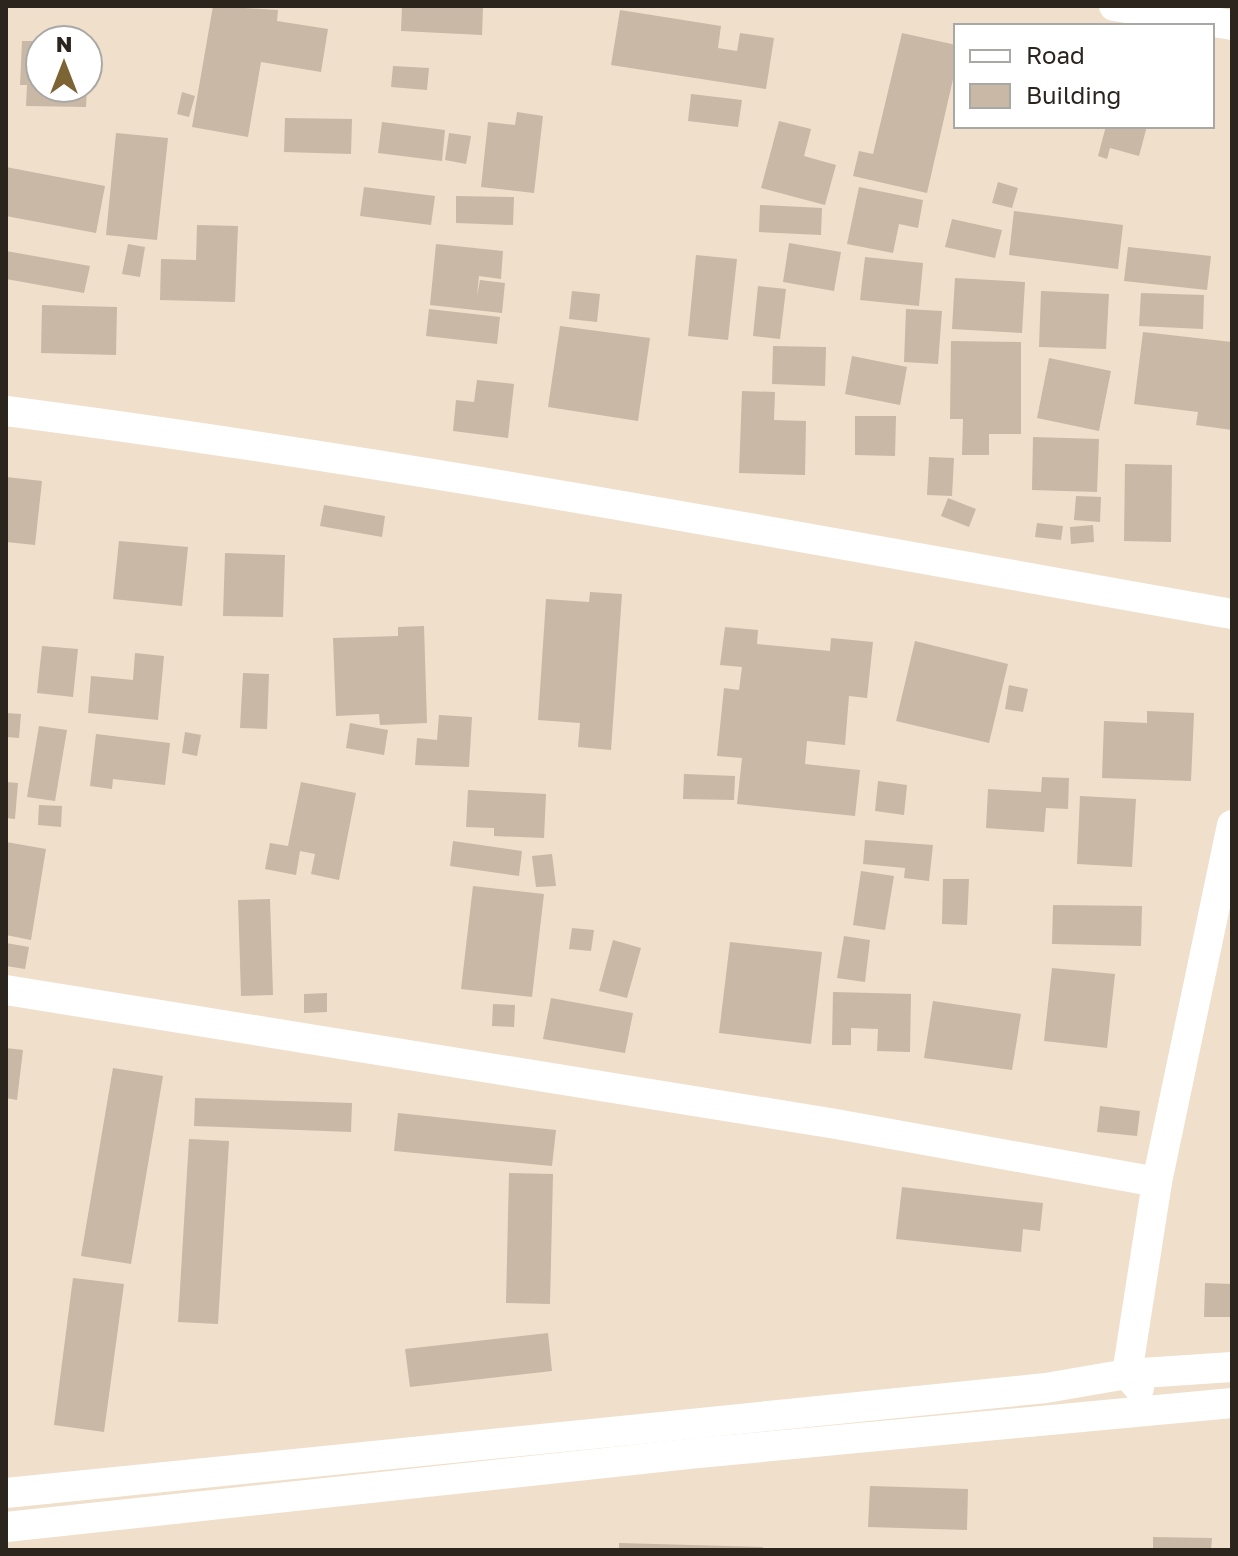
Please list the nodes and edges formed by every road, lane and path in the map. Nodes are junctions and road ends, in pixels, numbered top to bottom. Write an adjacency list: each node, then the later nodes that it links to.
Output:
1 (1114, 6): 2 (street)
2 (1232, 25)
3 (6, 411): 4 (street)
4 (1232, 614)
5 (1232, 825): 7 (street)
6 (6, 990): 7 (street)
7 (1157, 1182): 9 (street)
8 (1232, 1367): 9 (street)
9 (1127, 1374): 11 (street); 12 (street)
10 (1232, 1403): 11 (street)
11 (1158, 1408): 13 (street)
12 (6, 1493)
13 (6, 1527)

